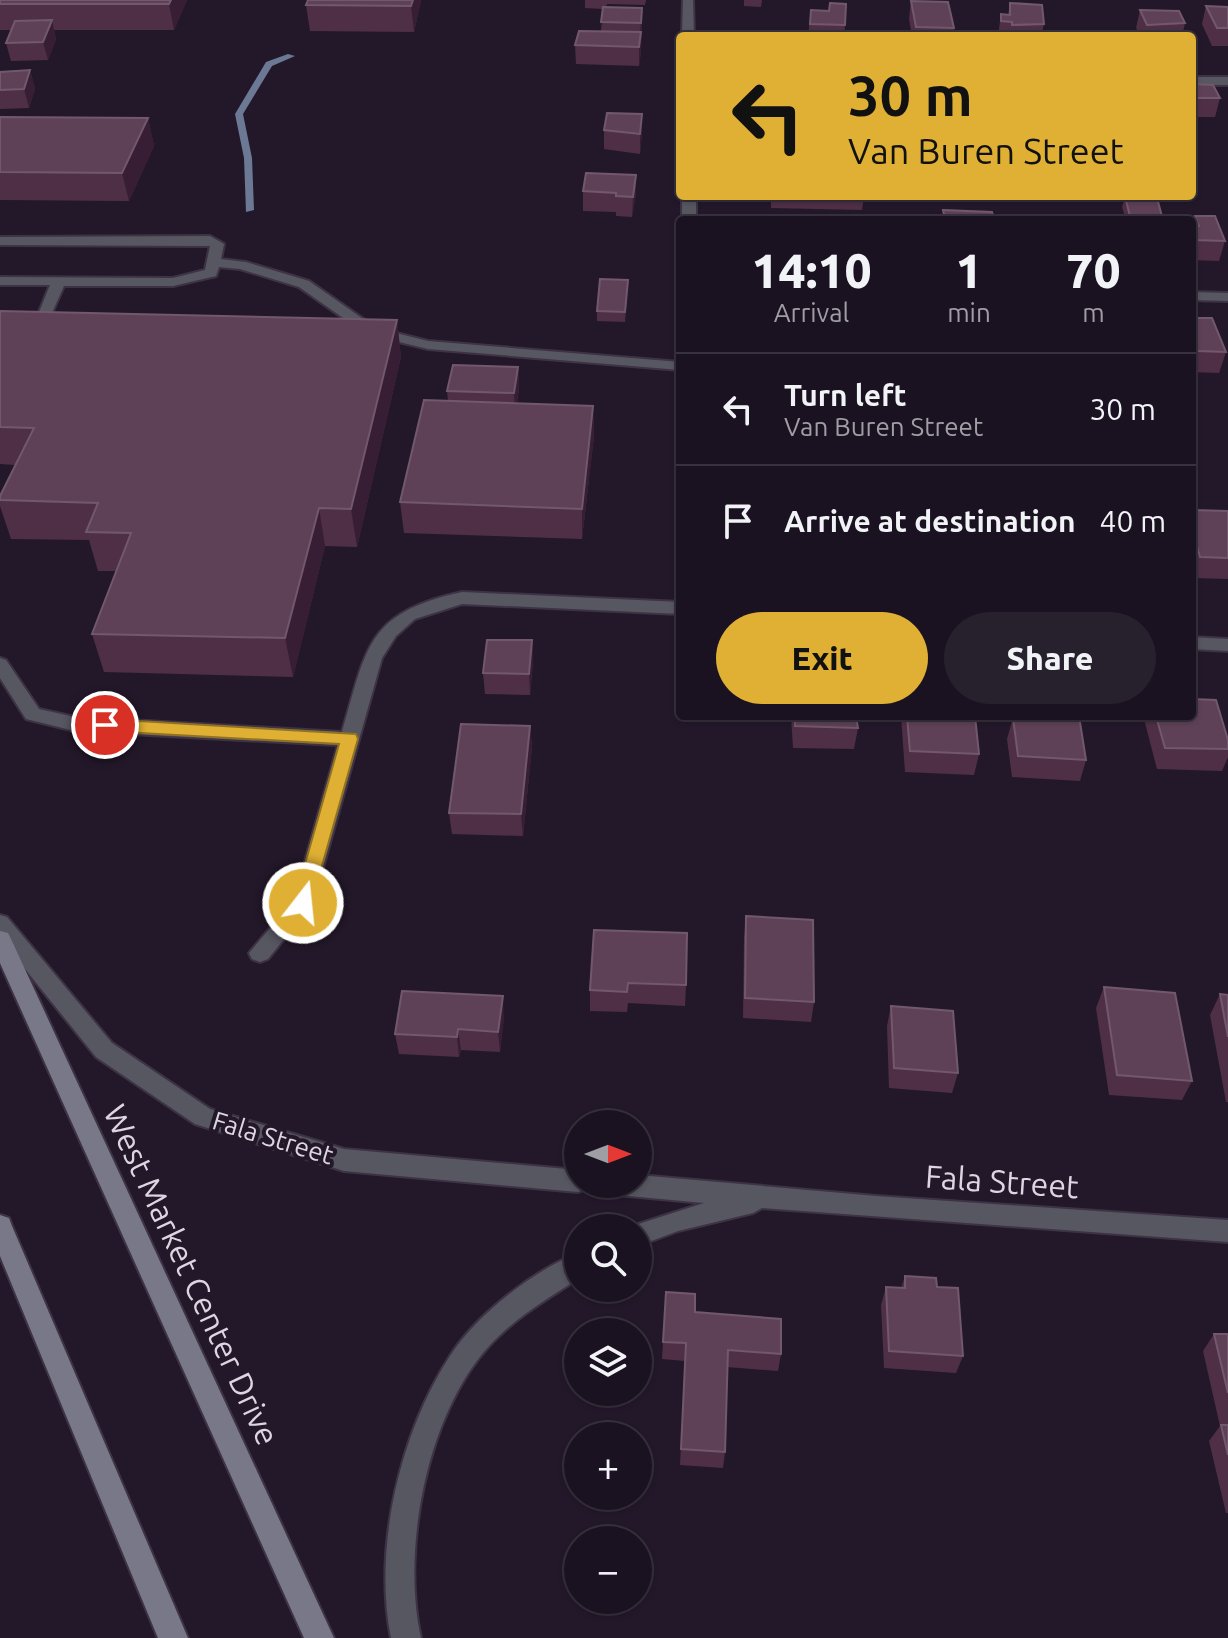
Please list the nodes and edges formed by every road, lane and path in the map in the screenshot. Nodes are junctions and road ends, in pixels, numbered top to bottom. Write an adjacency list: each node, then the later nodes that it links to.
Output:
1 (688, 0): 2 (street)
2 (688, 32)
3 (1196, 81): 4 (street)
4 (1228, 81)
5 (0, 241): 6 (street)
6 (213, 262): 8 (street); 12 (street)
7 (0, 281): 8 (street)
8 (59, 281): 11 (street)
9 (1196, 296): 10 (street)
10 (1228, 297)
11 (0, 322)
12 (676, 366)
13 (676, 608): 17 (street)
14 (1196, 643): 15 (street)
15 (1228, 645)
16 (0, 664): 17 (street)
17 (349, 739): 20 (street)
18 (0, 923): 21 (street, Fala Street)
19 (0, 939): 29 (main road, West Market Center Drive)
20 (260, 953)
21 (564, 1180)
22 (652, 1187): 23 (street, Fala Street)
23 (773, 1197): 25 (street, Fala Street); 26 (street, Fala Street)
24 (0, 1226): 28 (main road)
25 (652, 1230)
26 (1228, 1231)
27 (564, 1274): 30 (street)
28 (173, 1638)
29 (319, 1638)
30 (406, 1638)

